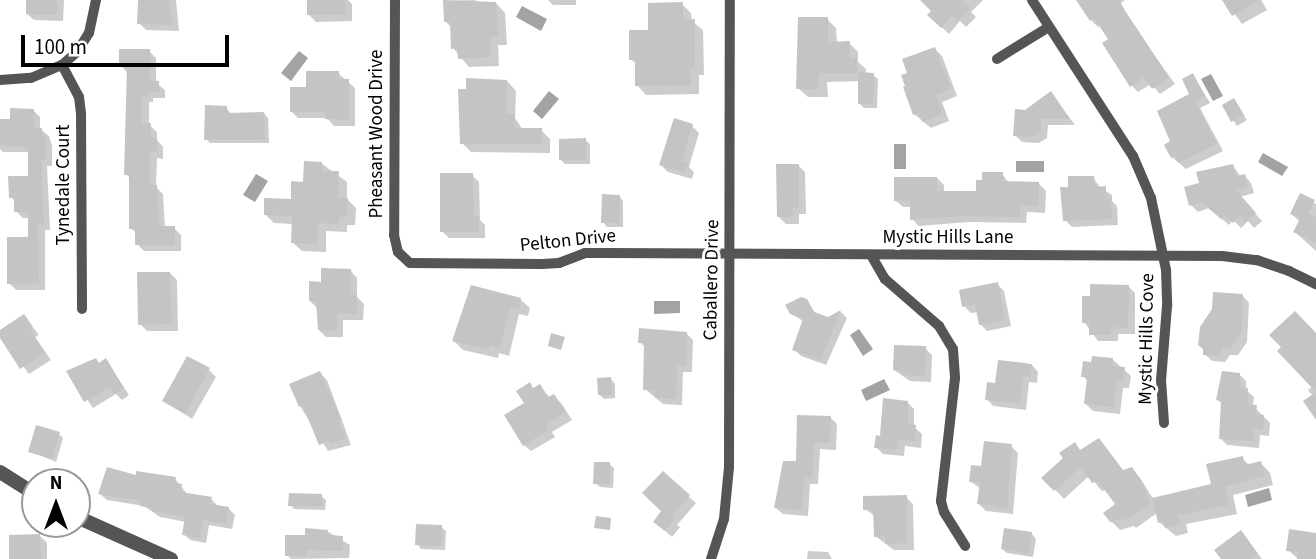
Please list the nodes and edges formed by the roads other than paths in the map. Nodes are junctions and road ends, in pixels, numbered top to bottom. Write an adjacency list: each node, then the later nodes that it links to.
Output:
1 (96, 0): 7 (street)
2 (395, 0): 12 (street, Pheasant Wood Drive)
3 (730, 0): 9 (street, Caballero Drive)
4 (1032, 0): 5 (street, Mystic Hills Cove)
5 (1047, 28): 6 (street); 11 (street, Mystic Hills Cove)
6 (997, 59)
7 (62, 65): 8 (street); 14 (street, Tynedale Court)
8 (0, 80)
9 (730, 253): 10 (street, Mystic Hills Lane); 12 (street, Pelton Drive); 21 (street, Caballero Drive)
10 (871, 255): 11 (street, Mystic Hills Lane); 19 (street)
11 (1165, 257): 13 (street, Mystic Hills Lane); 15 (street, Mystic Hills Cove)
12 (410, 262)
13 (1316, 284)
14 (82, 309)
15 (1164, 423)
16 (0, 472): 17 (street)
17 (21, 485)
18 (91, 523): 20 (street)
19 (965, 546)
20 (171, 559)
21 (711, 559)

